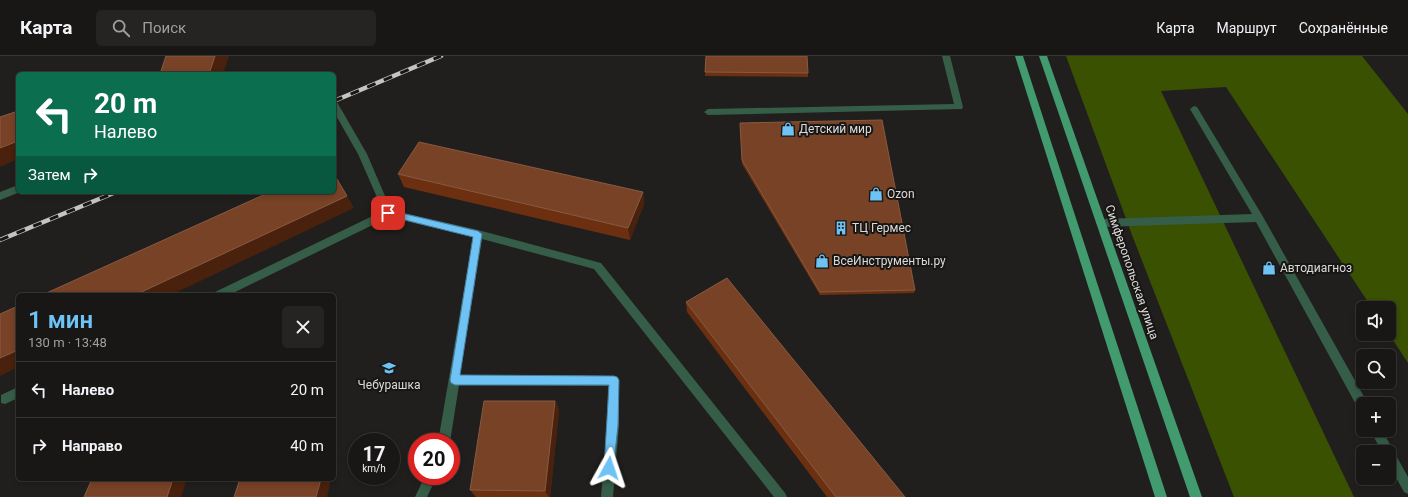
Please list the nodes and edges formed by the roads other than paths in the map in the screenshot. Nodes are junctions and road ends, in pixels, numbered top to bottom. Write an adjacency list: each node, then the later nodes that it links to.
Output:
1 (946, 56): 6 (lane)
2 (1019, 56): 25 (main road)
3 (1043, 56): 11 (main road, Симферопольская улица)
4 (336, 108): 9 (lane)
5 (1194, 109): 10 (lane)
6 (708, 112)
7 (16, 190): 8 (lane)
8 (0, 196)
9 (388, 213): 12 (lane); 13 (lane)
10 (1259, 218): 11 (lane); 16 (lane)
11 (1101, 223): 26 (main road, Симферопольская улица)
12 (478, 234): 14 (lane); 24 (lane)
13 (223, 293)
14 (455, 380): 18 (lane); 23 (lane)
15 (16, 393): 17 (lane)
16 (1358, 397)
17 (5, 399)
18 (446, 433)
19 (1396, 466): 21 (lane)
20 (427, 485): 22 (lane)
21 (1408, 488)
22 (421, 497)
23 (606, 497)
24 (781, 497)
25 (1161, 497)
26 (1196, 497)

